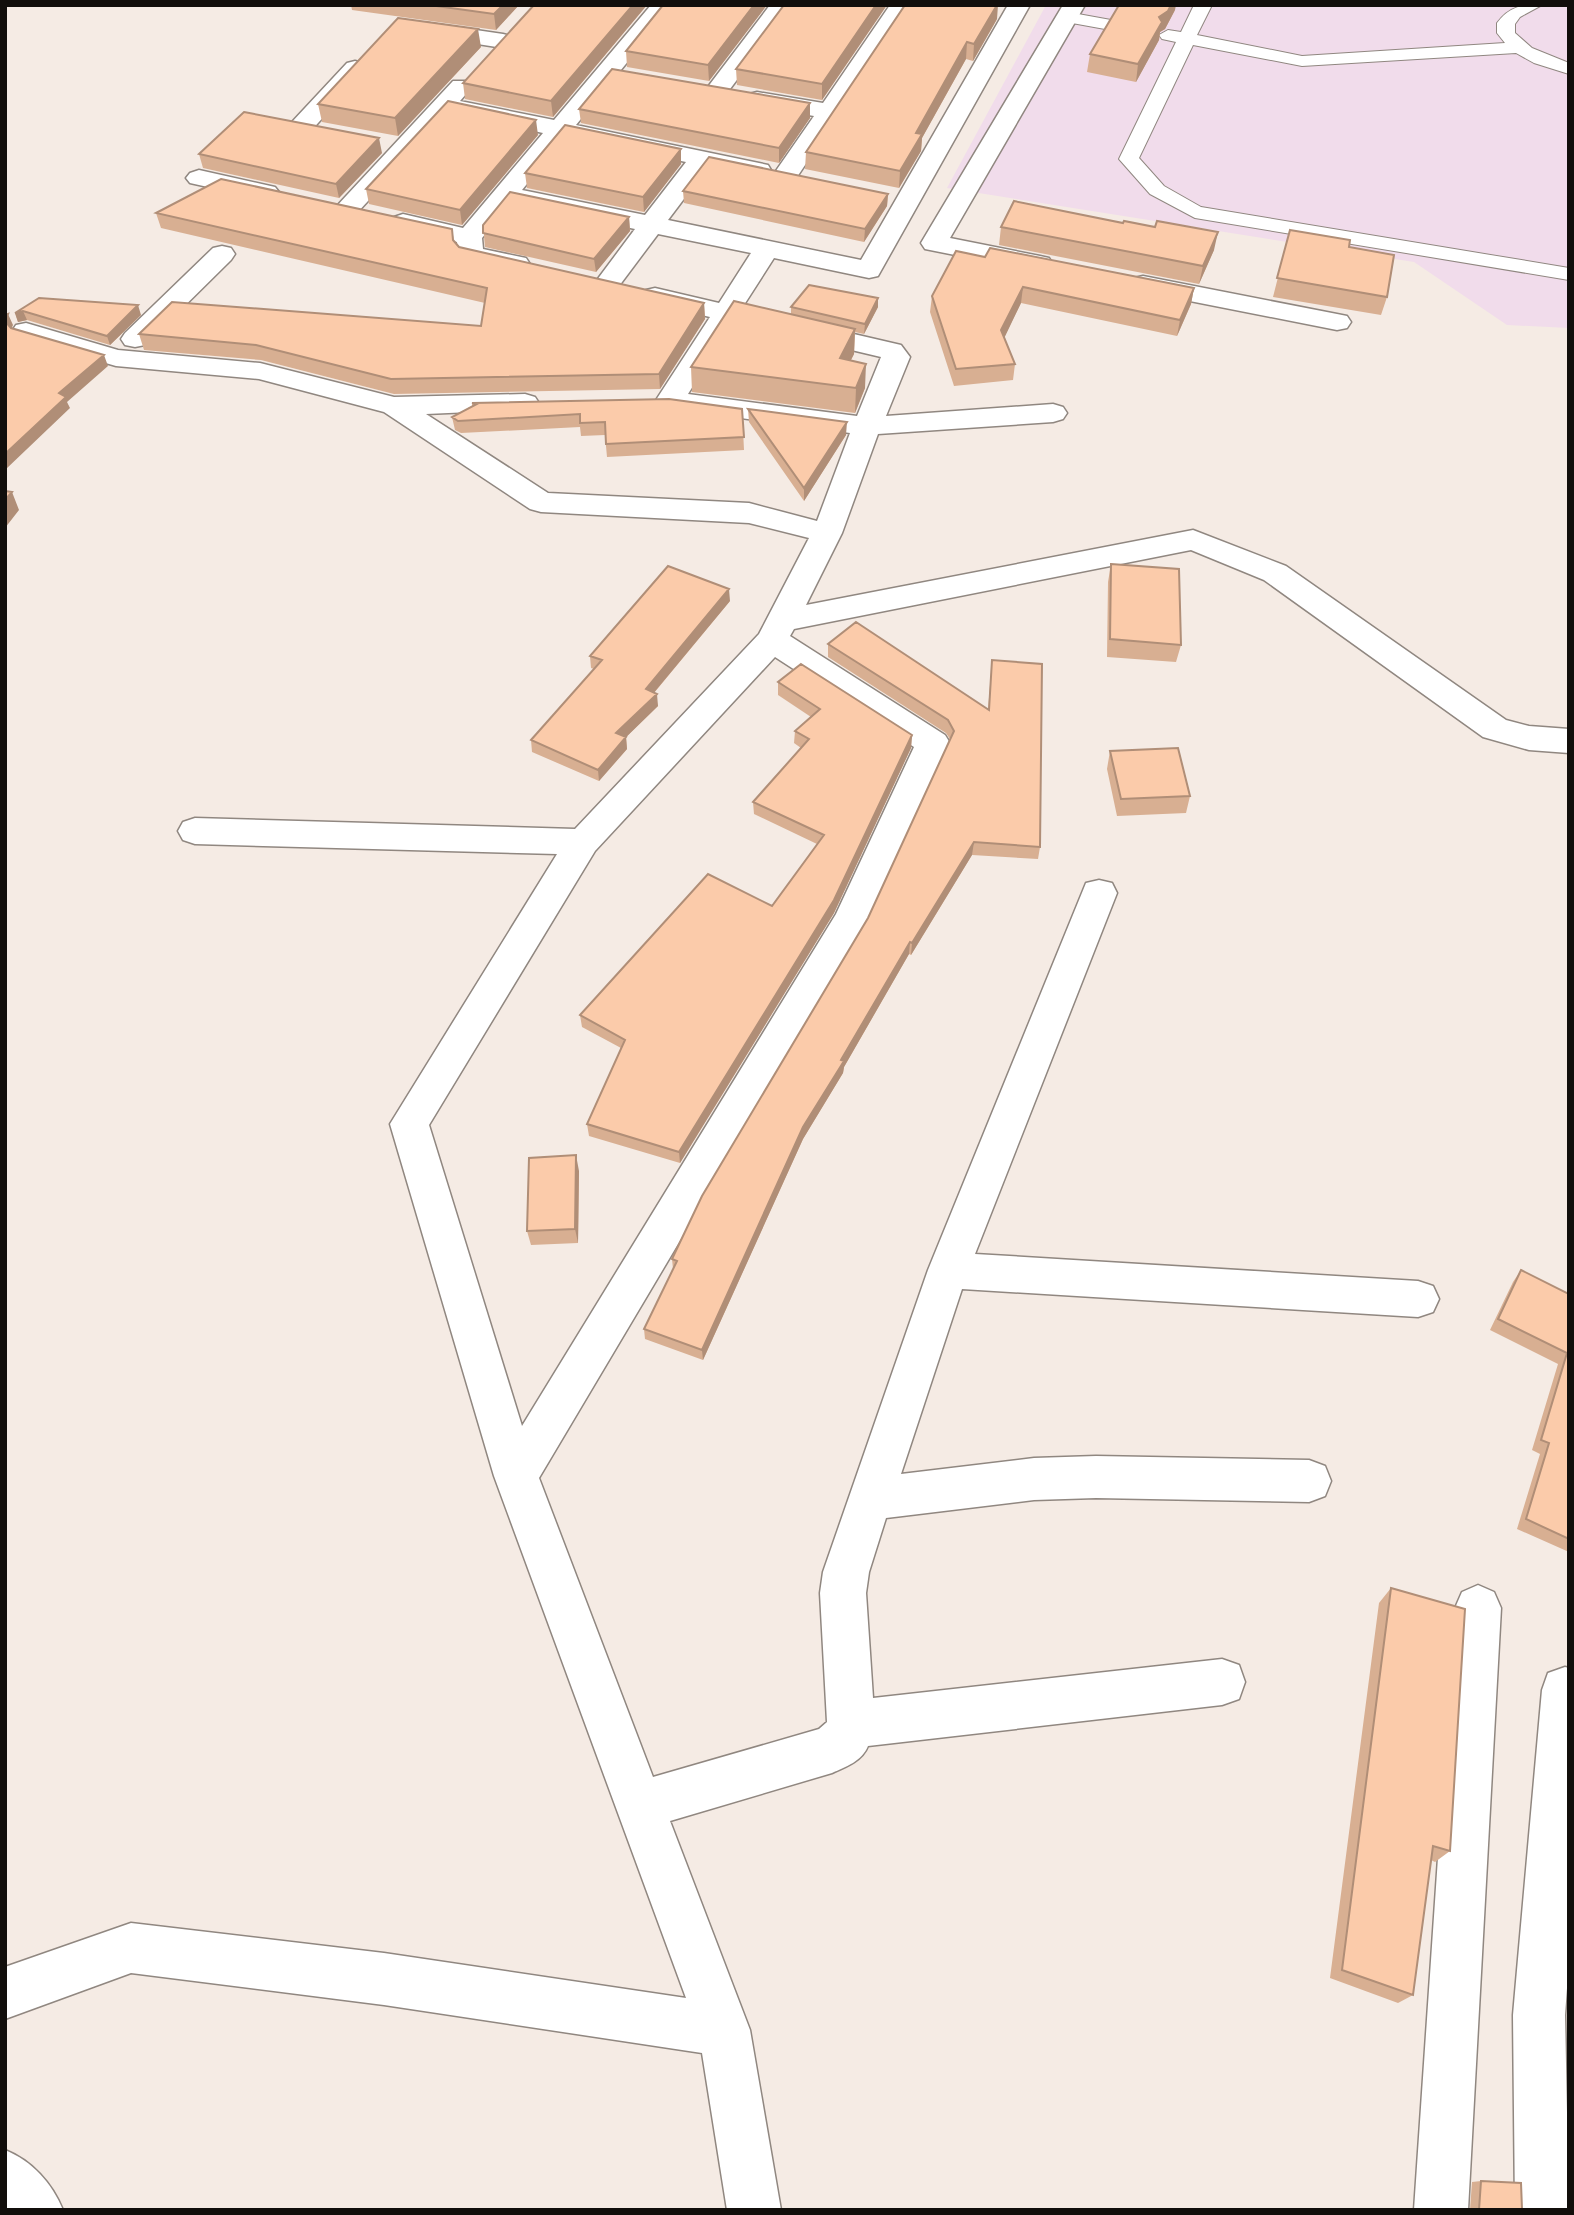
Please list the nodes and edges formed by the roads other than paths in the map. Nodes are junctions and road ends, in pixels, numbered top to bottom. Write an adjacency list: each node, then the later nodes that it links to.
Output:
1 (663, 5): 17 (street)
2 (782, 5): 20 (street)
3 (901, 5): 22 (street)
4 (1018, 5): 33 (street)
5 (1203, 5): 10 (lane)
6 (1533, 5): 11 (lane)
7 (1074, 9): 8 (lane); 39 (street)
8 (1109, 17)
9 (408, 27): 21 (street)
10 (1181, 30): 13 (lane); 14 (lane); 40 (lane)
11 (1506, 32): 12 (lane); 14 (lane)
12 (1423, 36)
13 (1273, 37)
14 (1518, 48): 16 (lane)
15 (369, 53): 24 (street)
16 (1569, 69)
17 (606, 73): 18 (street); 23 (street)
18 (634, 78)
19 (689, 87): 20 (street)
20 (716, 92): 22 (street)
21 (444, 104): 23 (street); 26 (street)
22 (830, 111): 28 (street)
23 (560, 128): 27 (street); 31 (street)
24 (326, 133)
25 (378, 142): 26 (street)
26 (404, 147): 34 (street)
27 (702, 158): 28 (street); 35 (street)
28 (786, 175): 30 (street)
29 (200, 178): 34 (street)
30 (813, 181)
31 (506, 194): 35 (street); 36 (street)
32 (881, 195): 33 (street)
33 (908, 200): 37 (street)
34 (320, 203): 36 (street)
35 (652, 224): 37 (street); 41 (street)
36 (469, 237): 41 (street)
37 (768, 248): 43 (street)
38 (222, 254): 46 (street)
39 (1069, 270)
40 (1569, 274)
41 (579, 278): 43 (street)
42 (1122, 280): 44 (street)
43 (725, 312): 50 (street); 50 (street)
44 (1337, 322)
45 (26, 331): 46 (street)
46 (116, 358): 48 (street)
47 (546, 403): 48 (street)
48 (394, 407): 51 (street)
49 (1053, 413): 50 (street)
50 (867, 426): 51 (street)
51 (827, 533): 52 (street)
52 (778, 630): 53 (street); 55 (street); 59 (street)
53 (1569, 741)
54 (195, 831): 55 (street)
55 (583, 842): 59 (street)
56 (1099, 893): 57 (street)
57 (948, 1269): 58 (street); 61 (street)
58 (1418, 1299)
59 (516, 1476): 66 (street)
60 (1309, 1481): 61 (street)
61 (871, 1499): 65 (street)
62 (1478, 1608): 72 (street)
63 (1223, 1682): 65 (street)
64 (1565, 1690): 73 (street)
65 (851, 1724): 66 (street)
66 (640, 1805): 68 (street)
67 (5, 1993): 68 (street)
68 (724, 2030): 71 (street)
69 (5, 2177): 70 (street)
70 (36, 2210)
71 (754, 2210)
72 (1441, 2210)
73 (1542, 2210)

